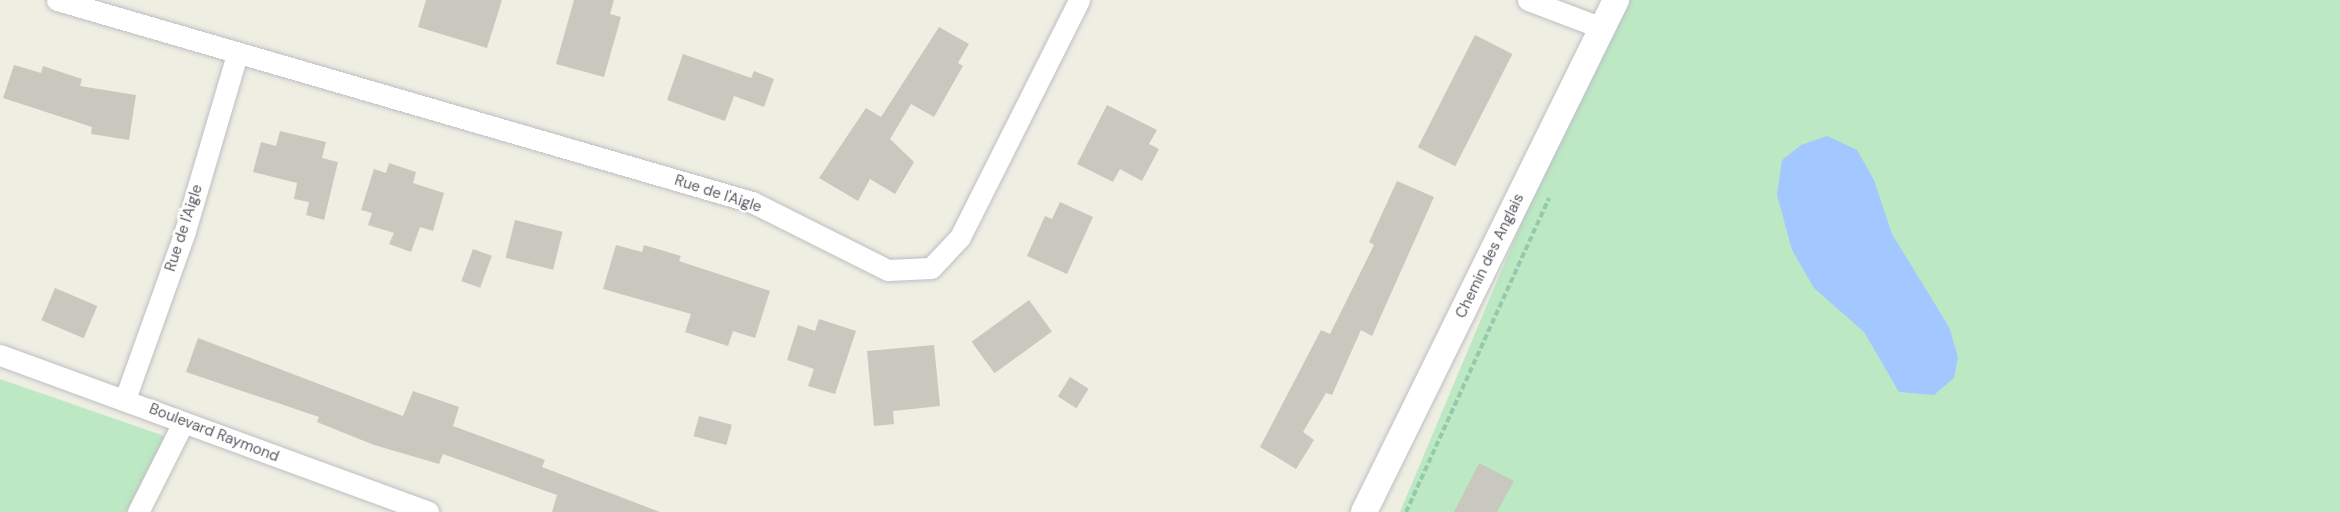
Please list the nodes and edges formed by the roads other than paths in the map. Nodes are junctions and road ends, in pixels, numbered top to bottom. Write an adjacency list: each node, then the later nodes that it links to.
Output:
1 (57, 0): 6 (street, Rue de l'Aigle)
2 (1079, 0): 6 (street, Rue de l'Aigle)
3 (1528, 0): 5 (street)
4 (1616, 0): 5 (street, Chemin des Anglais)
5 (1602, 28): 12 (street, Chemin des Anglais)
6 (237, 54): 8 (street, Rue de l'Aigle)
7 (0, 355): 8 (street, Boulevard Raymond)
8 (125, 399): 9 (street, Boulevard Raymond)
9 (183, 423): 10 (street); 11 (street, Boulevard Raymond)
10 (138, 512)
11 (428, 512)
12 (1364, 512)

